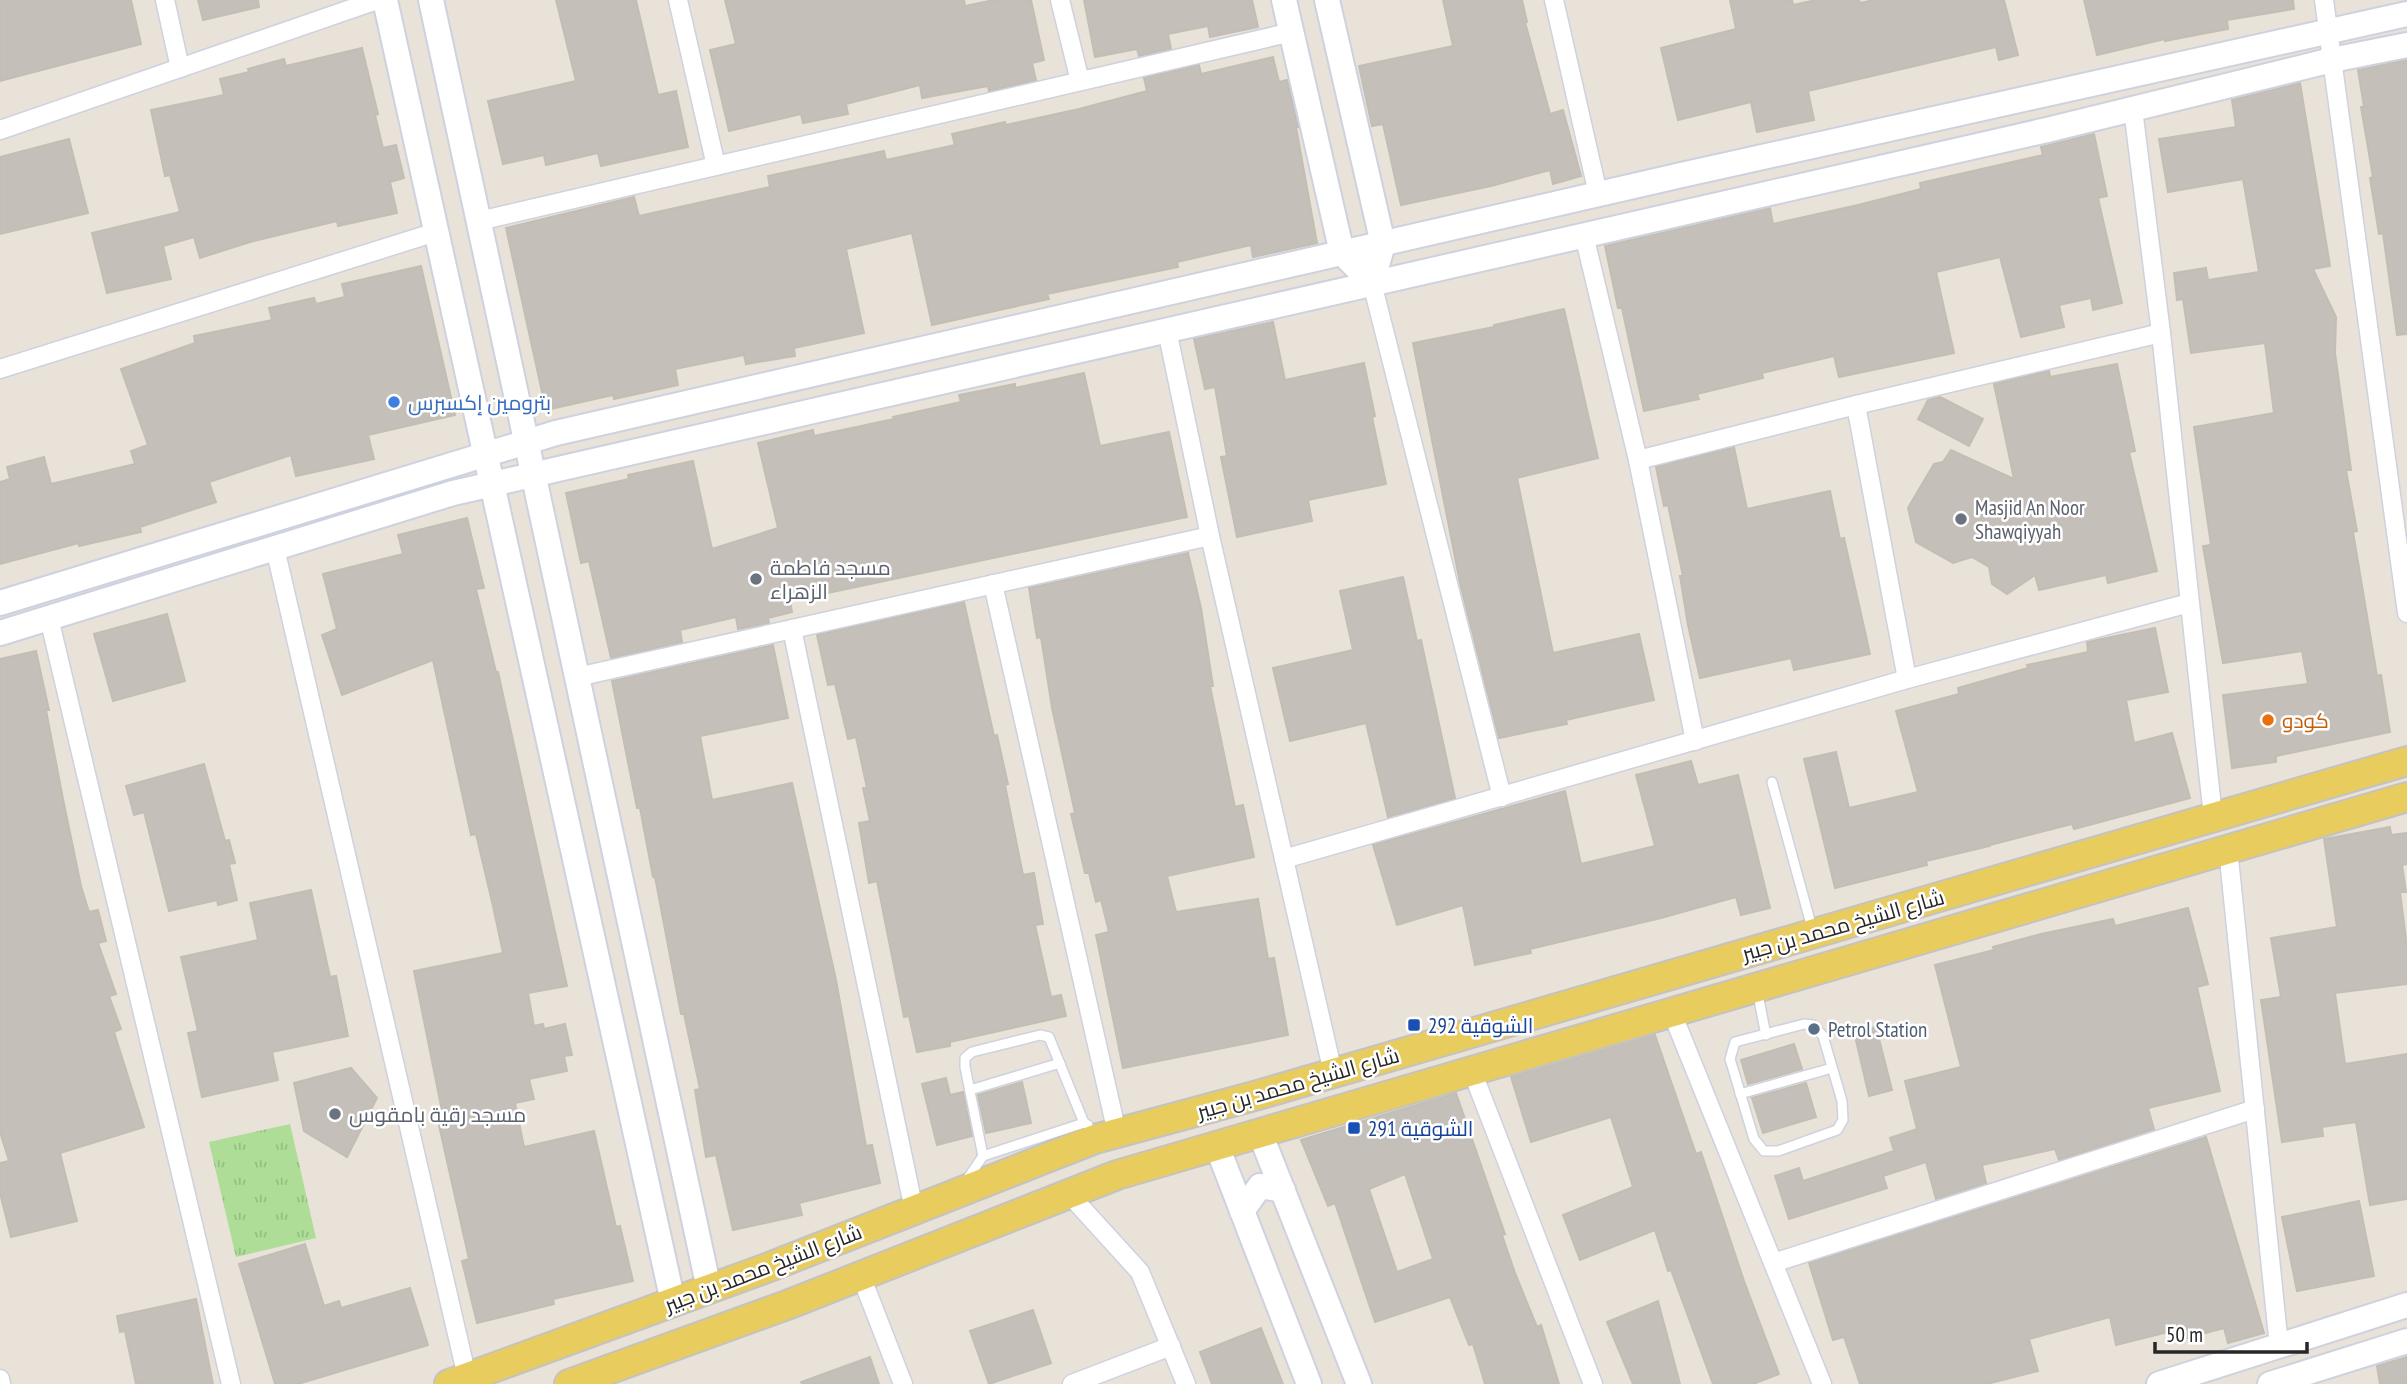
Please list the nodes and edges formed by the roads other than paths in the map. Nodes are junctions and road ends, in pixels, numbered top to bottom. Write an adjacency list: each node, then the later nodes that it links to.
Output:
1 (165, 0): 16 (street)
2 (377, 0): 16 (street)
3 (385, 0): 23 (street)
4 (431, 0): 22 (street)
5 (678, 0): 20 (street)
6 (1060, 0): 17 (street)
7 (1284, 0): 13 (street)
8 (1327, 0): 25 (street)
9 (1554, 0): 21 (street)
10 (2325, 0): 12 (street)
11 (2407, 13): 12 (street)
12 (2329, 31): 15 (street); 21 (street)
13 (1292, 32): 17 (street); 26 (street)
14 (2407, 45): 15 (street)
15 (2332, 60): 18 (street); 42 (street)
16 (180, 68): 19 (street)
17 (1080, 81): 20 (street)
18 (2133, 109): 24 (street); 29 (street)
19 (0, 130)
20 (716, 166): 22 (street)
21 (1598, 194): 25 (street)
22 (478, 221): 32 (street)
23 (436, 232): 30 (street); 33 (street)
24 (1584, 235): 27 (street); 34 (street)
25 (1383, 244): 26 (street); 27 (street)
26 (1342, 253): 27 (street); 32 (street)
27 (1373, 283): 28 (street); 51 (street)
28 (1167, 330): 35 (street); 37 (street)
29 (2161, 333): 31 (street); 41 (street)
30 (0, 369)
31 (1856, 405): 34 (street); 47 (street)
32 (526, 442): 33 (street); 35 (street)
33 (486, 455): 36 (street); 40 (street)
34 (1638, 460): 48 (street)
35 (533, 474): 36 (street); 46 (street)
36 (492, 484): 38 (street); 78 (street)
37 (1210, 536): 39 (street); 55 (street)
38 (275, 548): 43 (street); 86 (street)
39 (993, 584): 44 (street); 67 (street)
40 (0, 603)
41 (2189, 603): 47 (street); 53 (street)
42 (2407, 613)
43 (49, 618): 45 (street); 88 (street)
44 (792, 629): 46 (street); 74 (street)
45 (0, 633)
46 (577, 677): 76 (street)
47 (1907, 679): 48 (street)
48 (1695, 741): 51 (street)
49 (2407, 761): 53 (main road, شارع الشيخ محمد بن جبير)
50 (1772, 782): 56 (lane)
51 (1502, 797): 55 (street)
52 (2407, 797): 54 (main road, شارع الشيخ محمد بن جبير)
53 (2213, 817): 56 (main road, شارع الشيخ محمد بن جبير)
54 (2228, 849): 57 (main road, شارع الشيخ محمد بن جبير); 66 (street)
55 (1284, 859): 63 (street)
56 (1814, 933): 63 (main road, شارع الشيخ محمد بن جبير)
57 (1757, 989): 58 (main road, شارع الشيخ محمد بن جبير); 59 (lane)
58 (1672, 1013): 62 (main road, شارع الشيخ محمد بن جبير); 77 (street)
59 (1766, 1035): 61 (lane); 65 (lane)
60 (1060, 1063): 64 (lane); 64 (lane); 67 (lane)
61 (1832, 1068): 65 (lane); 65 (lane)
62 (1472, 1071): 68 (main road, شارع الشيخ محمد بن جبير); 94 (street)
63 (1333, 1073): 67 (main road, شارع الشيخ محمد بن جبير)
64 (970, 1090): 70 (lane)
65 (1740, 1094)
66 (2255, 1109): 77 (street); 85 (street)
67 (1103, 1130): 70 (lane); 72 (main road, شارع الشيخ محمد بن جبير)
68 (1260, 1133): 69 (main road, شارع الشيخ محمد بن جبير); 71 (street)
69 (1217, 1146): 73 (main road, شارع الشيخ محمد بن جبير); 75 (street)
70 (983, 1156): 72 (lane)
71 (1283, 1191): 75 (street); 93 (street)
72 (958, 1193): 74 (main road, شارع الشيخ محمد بن جبير)
73 (1069, 1194): 79 (main road, شارع الشيخ محمد بن جبير); 84 (street)
74 (914, 1210): 80 (main road, شارع الشيخ محمد بن جبير)
75 (1242, 1211): 92 (street)
76 (701, 1250): 78 (street); 80 (street)
77 (1773, 1263): 95 (street)
78 (666, 1271): 81 (street)
79 (861, 1276): 87 (main road, شارع الشيخ محمد بن جبير); 89 (street)
80 (709, 1289): 81 (main road, شارع الشيخ محمد بن جبير)
81 (673, 1302): 86 (main road, شارع الشيخ محمد بن جبير)
82 (2407, 1305): 85 (street)
83 (2407, 1341): 97 (street)
84 (1171, 1346): 90 (street); 91 (street)
85 (2279, 1346): 96 (street)
86 (458, 1381)
87 (588, 1381)
88 (231, 1384)
89 (903, 1384)
90 (1072, 1384)
91 (1186, 1384)
92 (1309, 1384)
93 (1359, 1384)
94 (1593, 1384)
95 (1822, 1384)
96 (2159, 1384)
97 (2270, 1384)

